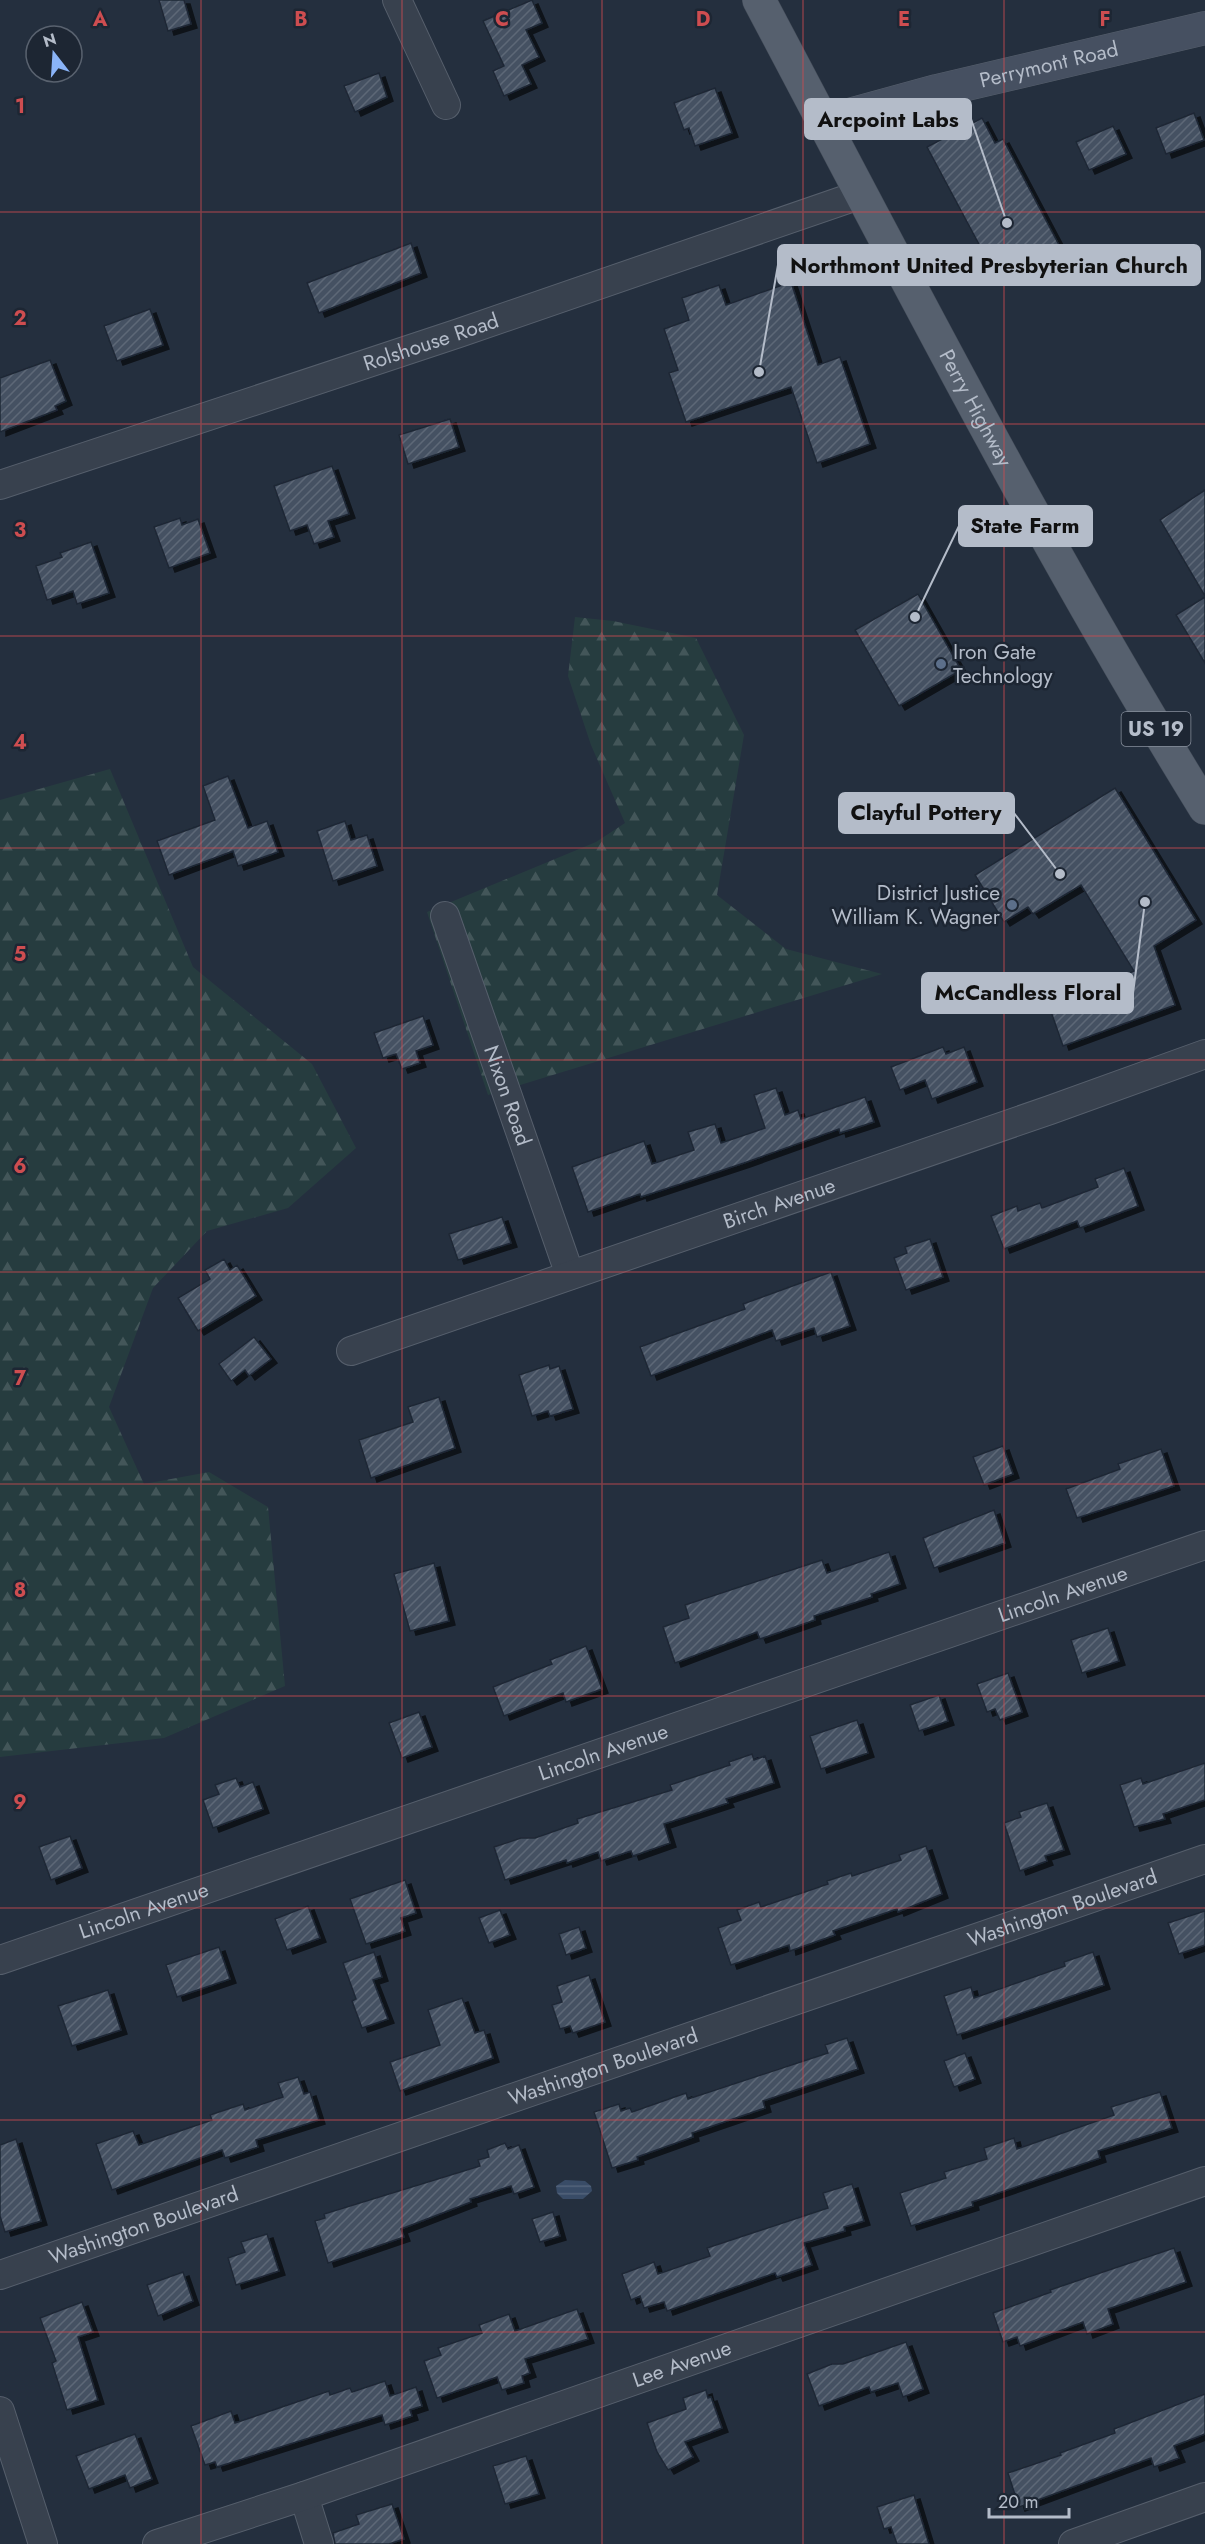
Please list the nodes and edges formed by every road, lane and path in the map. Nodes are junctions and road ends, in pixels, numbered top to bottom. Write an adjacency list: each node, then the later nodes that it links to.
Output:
1 (397, 0): 4 (street)
2 (759, 0): 5 (main road, Perry Highway / US 19)
3 (1205, 28): 5 (street, Perrymont Road)
4 (446, 105)
5 (824, 122): 6 (main road, Perry Highway / US 19)
6 (862, 194): 7 (street, Rolshouse Road); 8 (main road, Perry Highway / US 19)
7 (0, 485)
8 (1205, 808)
9 (445, 916): 11 (street, Nixon Road)
10 (1205, 1054): 11 (street, Birch Avenue)
11 (570, 1275): 12 (street, Birch Avenue)
12 (351, 1351)
13 (1205, 1545): 15 (street, Lincoln Avenue)
14 (1205, 1859): 17 (street, Washington Boulevard)
15 (0, 1960)
16 (1205, 2181): 19 (street, Lee Avenue)
17 (0, 2275)
18 (0, 2411): 21 (street)
19 (304, 2496): 22 (street, Lee Avenue); 23 (street)
20 (1205, 2497): 24 (street)
21 (43, 2544)
22 (157, 2544)
23 (319, 2544)
24 (1073, 2544)

